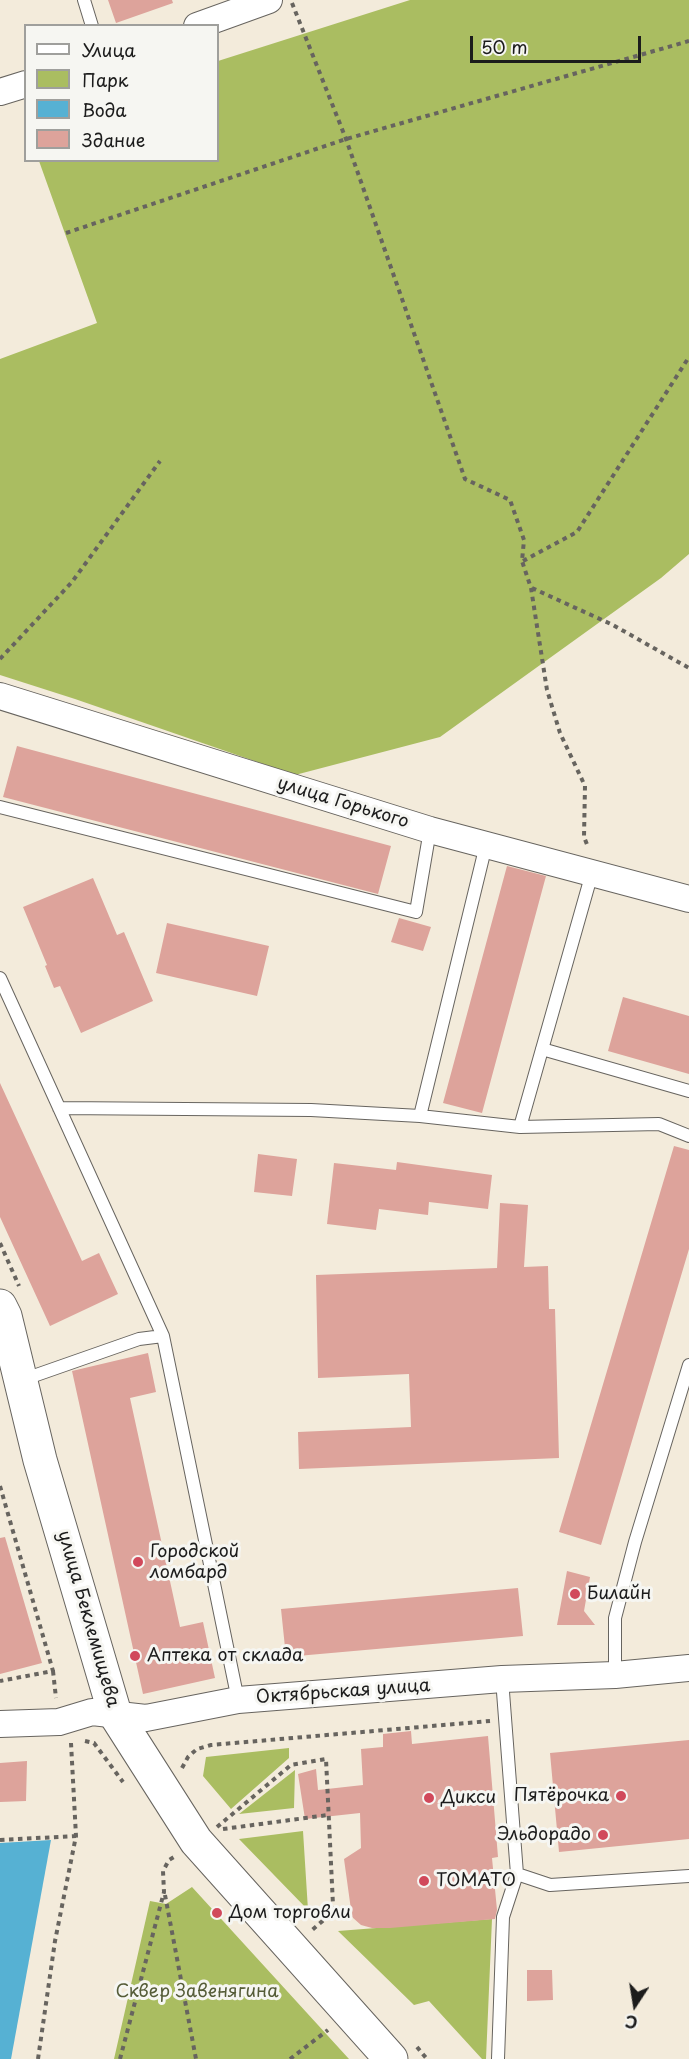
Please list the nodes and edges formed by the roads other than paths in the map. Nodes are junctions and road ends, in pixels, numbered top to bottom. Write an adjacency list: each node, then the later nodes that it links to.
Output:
1 (84, 0): 3 (lane)
2 (269, 0): 4 (street)
3 (91, 24)
4 (203, 24)
5 (24, 85): 6 (street)
6 (0, 92)
7 (0, 696): 9 (street, улица Горького)
8 (0, 807): 9 (lane)
9 (430, 830): 10 (street, улица Горького)
10 (486, 845): 11 (street, улица Горького); 17 (lane)
11 (596, 875): 12 (street, улица Горького); 14 (lane)
12 (689, 899)
13 (1, 985): 16 (lane)
14 (542, 1049): 15 (lane); 18 (lane)
15 (689, 1091)
16 (59, 1108): 17 (lane); 21 (lane)
17 (420, 1116): 18 (lane)
18 (520, 1127): 19 (lane)
19 (689, 1136)
20 (11, 1300): 23 (main road, улица Беклемищева)
21 (163, 1336): 23 (lane); 27 (lane)
22 (689, 1365): 25 (lane)
23 (21, 1380): 28 (main road, улица Беклемищева)
24 (689, 1668): 25 (street, Октябрьская улица)
25 (615, 1675): 26 (street, Октябрьская улица)
26 (502, 1679): 27 (street, Октябрьская улица); 30 (lane)
27 (238, 1700): 28 (street, Октябрьская улица)
28 (115, 1714): 29 (street, Октябрьская улица); 32 (main road, улица Беклемищева)
29 (0, 1724)
30 (517, 1874): 31 (lane); 33 (lane)
31 (689, 1876)
32 (402, 2051)
33 (498, 2059)

